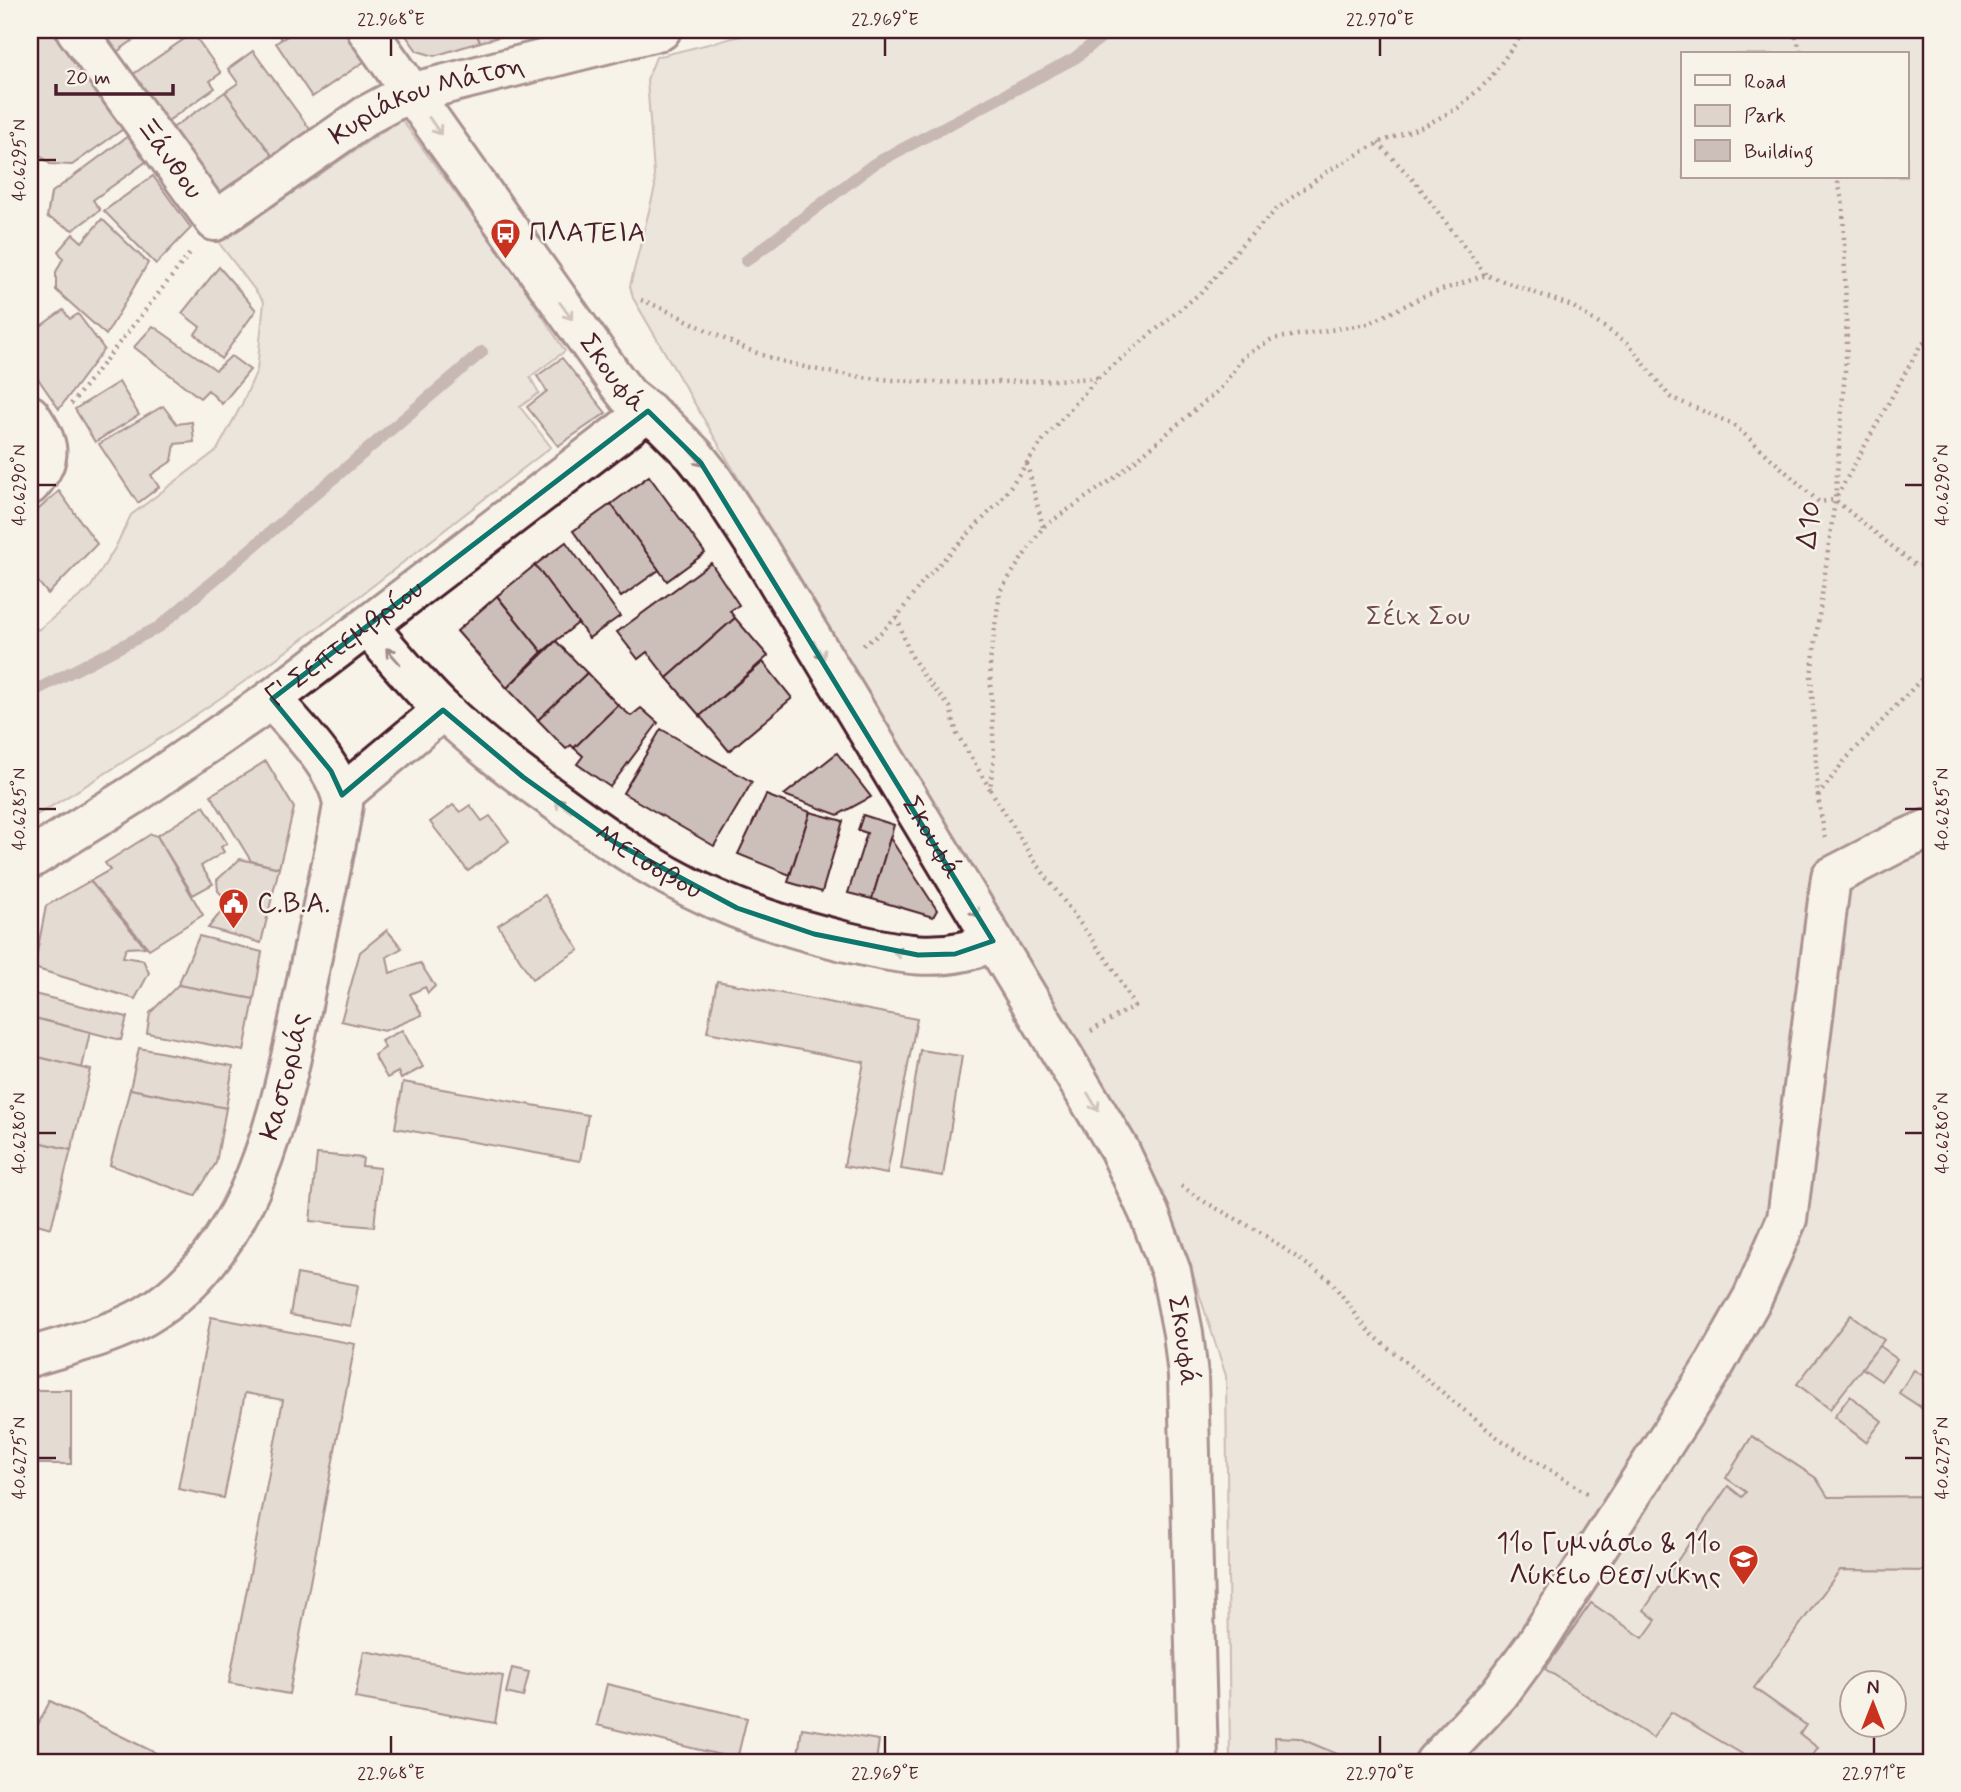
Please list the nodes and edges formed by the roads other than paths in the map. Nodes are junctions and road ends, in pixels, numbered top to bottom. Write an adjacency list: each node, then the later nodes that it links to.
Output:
1 (76, 30): 5 (street, Ξάνθου)
2 (367, 30): 4 (street, Σκουφά)
3 (661, 30): 4 (street, Κυριάκου Μάτση)
4 (412, 93): 5 (street, Κυριάκου Μάτση); 6 (street, Σκουφά, one-way to 6)
5 (215, 220)
6 (648, 411): 7 (street, Γ' Σεπτεμβρίου); 13 (street, Σκουφά, one-way to 13)
7 (368, 627): 8 (street, Γ' Σεπτεμβρίου); 9 (street, Μετσόβου, one-way to 7)
8 (272, 699): 10 (street); 12 (street, Γ' Σεπτεμβρίου)
9 (443, 710): 10 (street); 13 (street, Μετσόβου, one-way to 9)
10 (342, 795): 14 (street, Καστοριάς)
11 (1931, 828): 16 (street)
12 (30, 859)
13 (993, 941): 15 (street, Σκουφά, one-way to 15)
14 (30, 1357)
15 (1198, 1762)
16 (1435, 1762)

